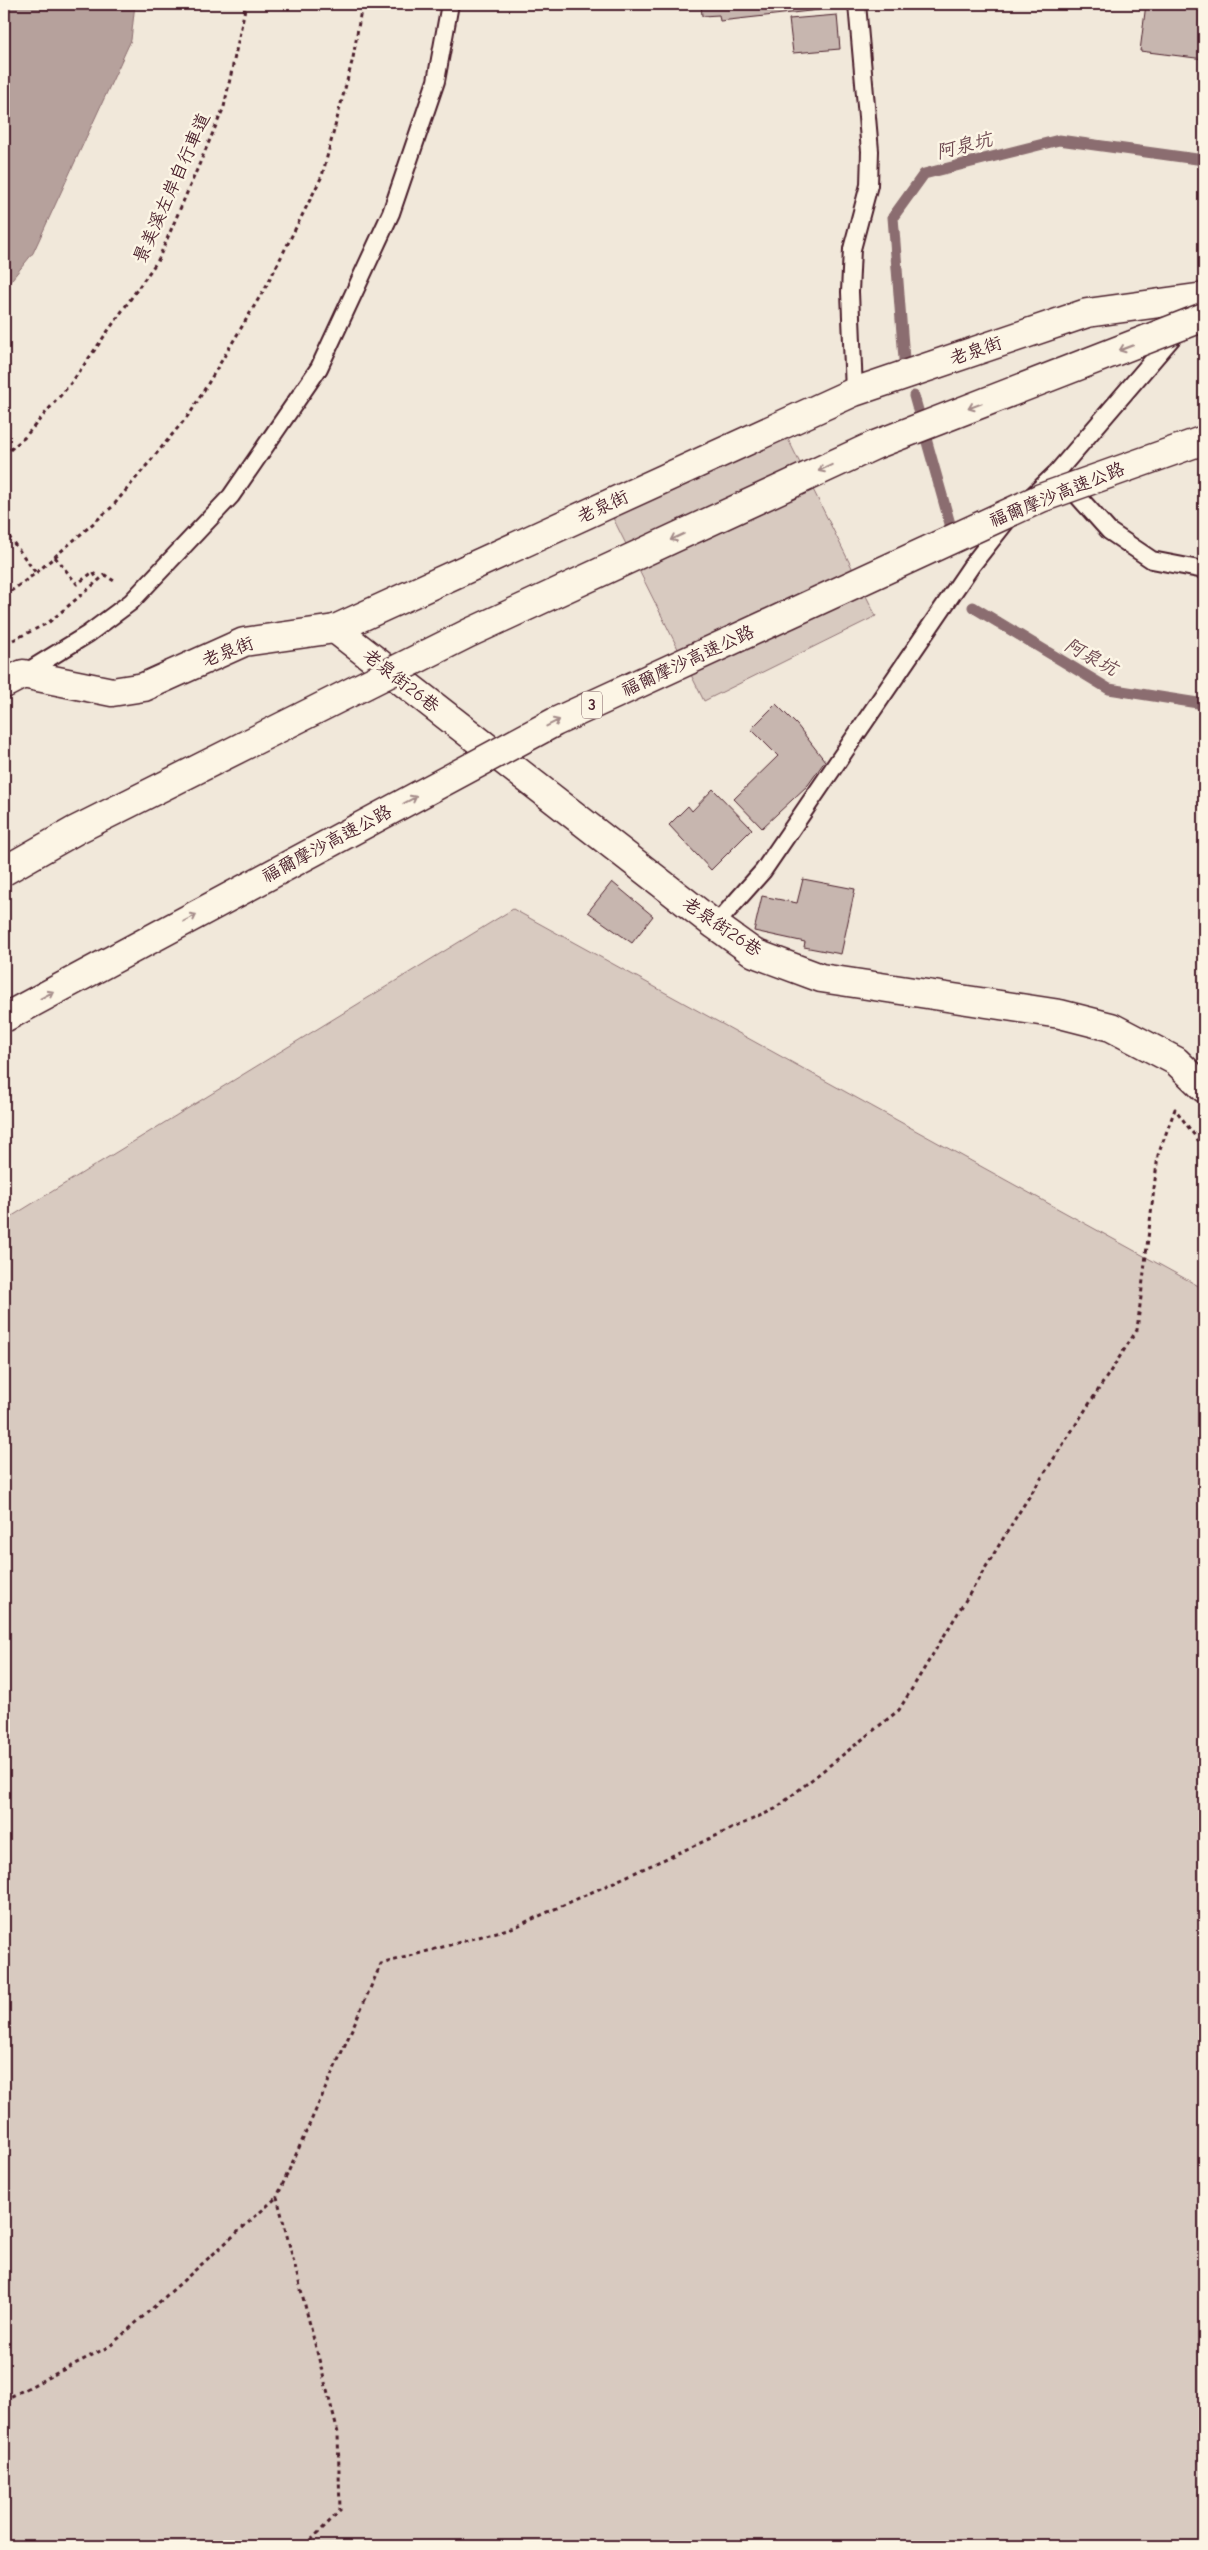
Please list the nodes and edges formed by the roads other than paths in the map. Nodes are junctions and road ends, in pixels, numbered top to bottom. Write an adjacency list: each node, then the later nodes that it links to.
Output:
1 (450, 4): 10 (lane)
2 (857, 4): 5 (lane)
3 (1204, 299): 5 (main road, 老泉街); 7 (lane)
4 (1204, 317): 11 (main road, one-way to 11, bridge)
5 (854, 392): 9 (main road, 老泉街)
6 (1204, 440): 13 (main road, 福爾摩沙高速公路 / 3, one-way to 6, bridge)
7 (1056, 472): 8 (lane); 12 (lane)
8 (1204, 570)
9 (335, 629): 10 (main road, 老泉街); 12 (main road, 老泉街26巷)
10 (13, 679)
11 (4, 871)
12 (715, 925): 14 (main road, 老泉街26巷)
13 (4, 1018)
14 (1204, 1088)

